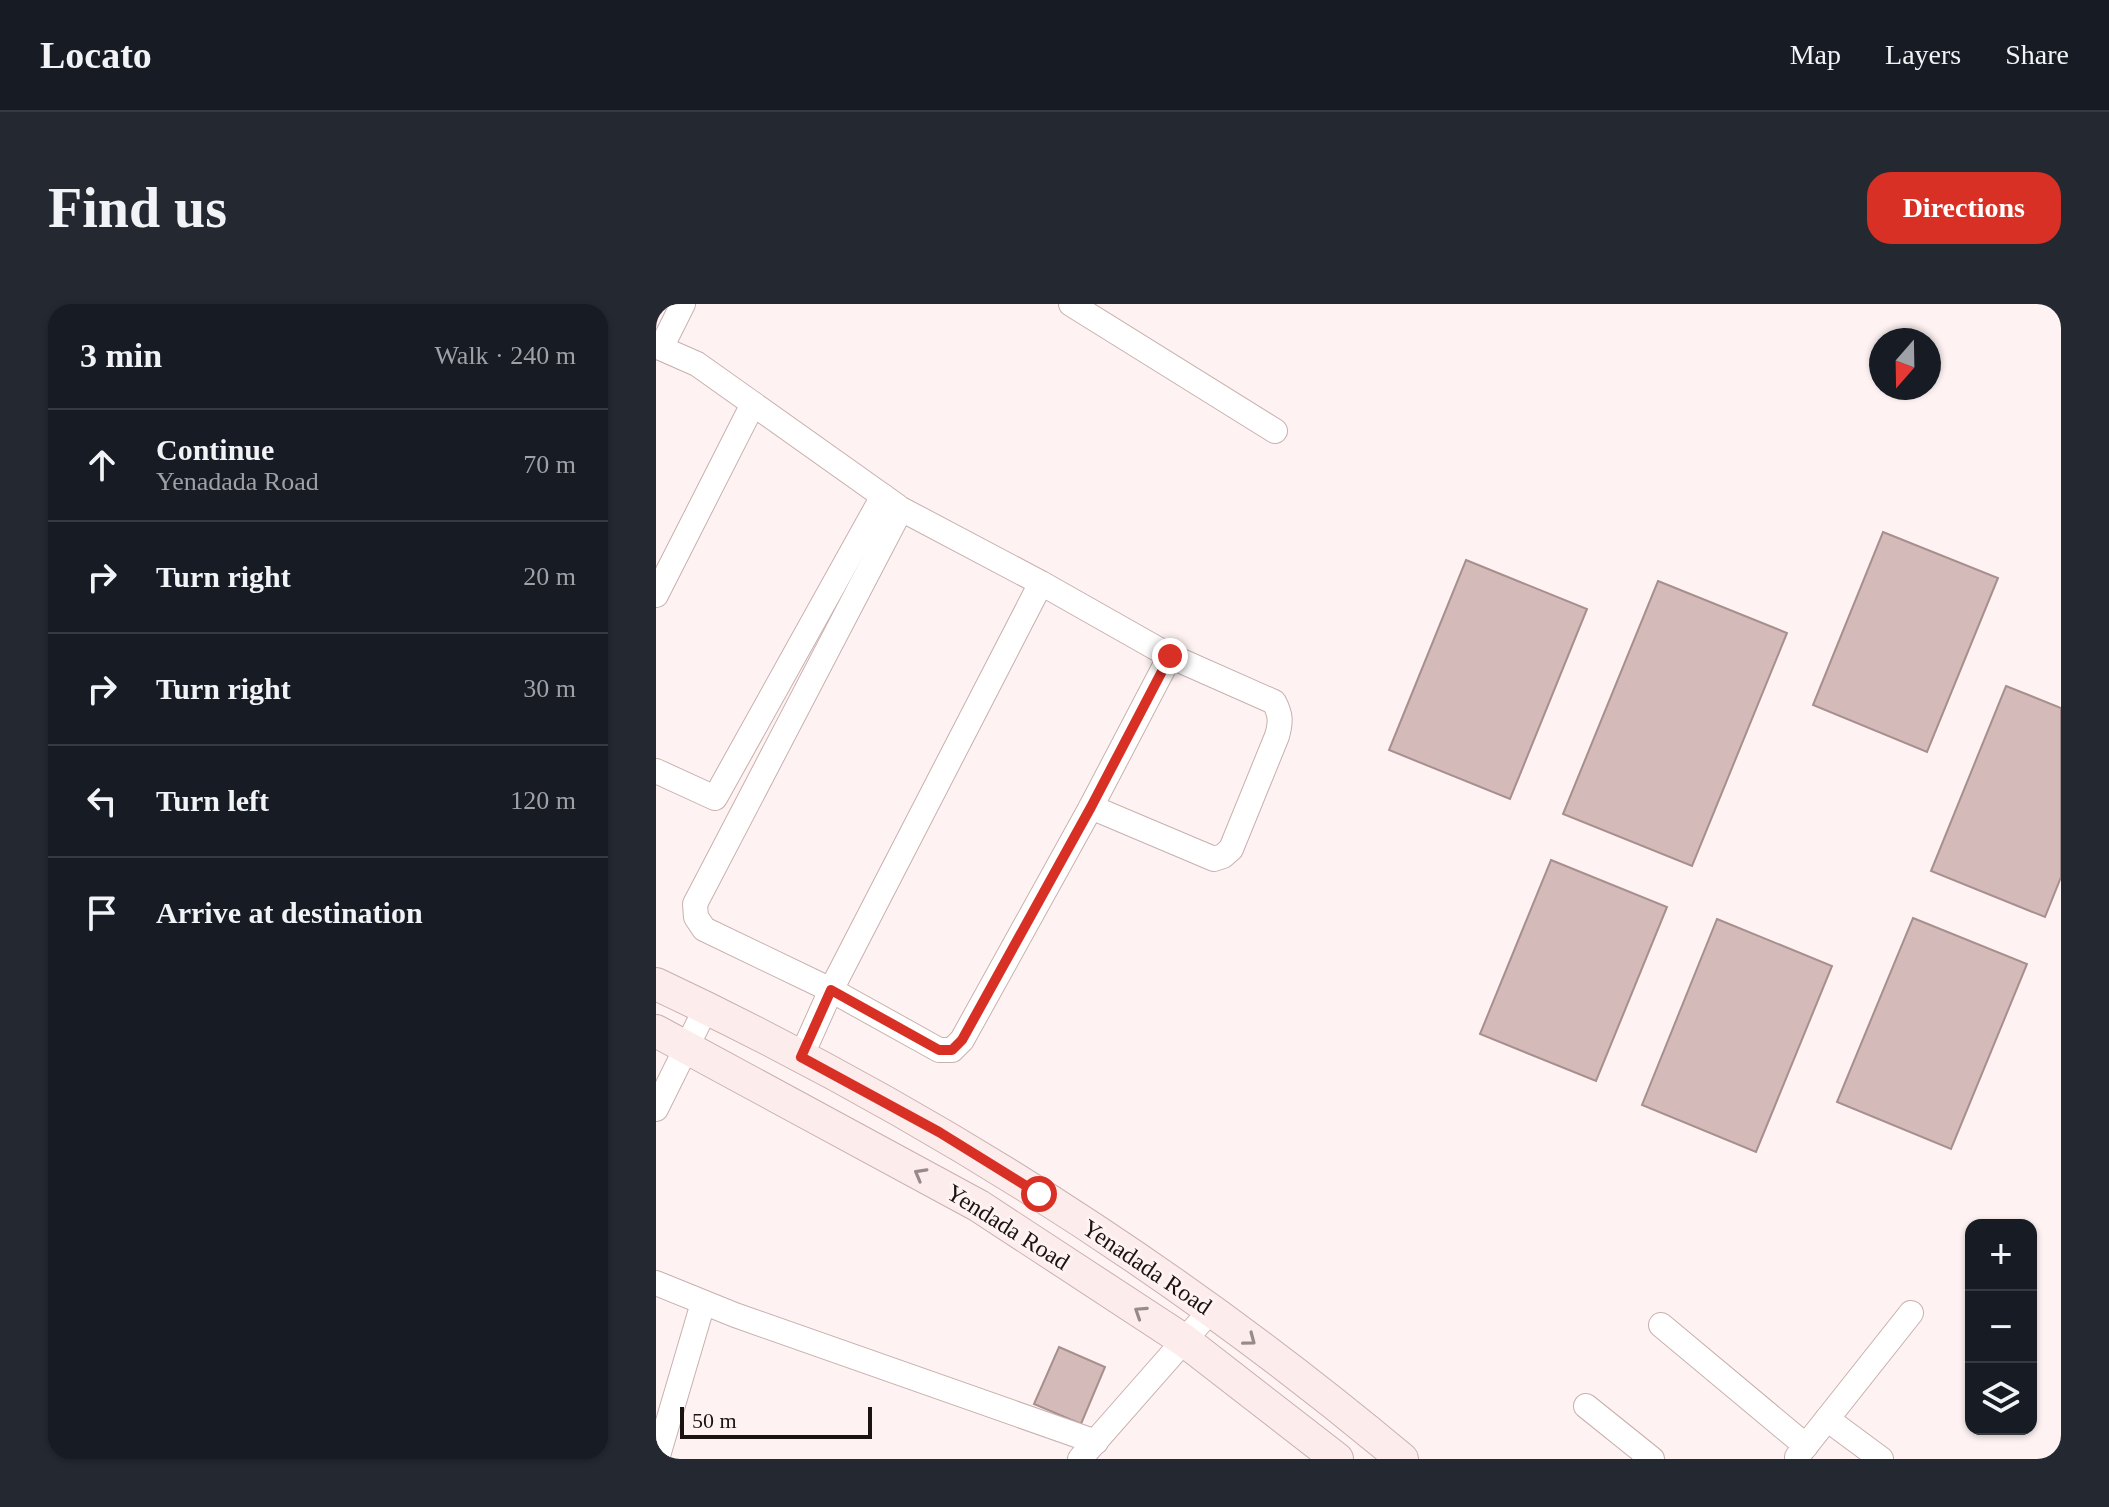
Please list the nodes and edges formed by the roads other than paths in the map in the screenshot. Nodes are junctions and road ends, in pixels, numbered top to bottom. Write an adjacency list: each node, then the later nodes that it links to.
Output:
1 (683, 304): 3 (street)
2 (1071, 304): 5 (street)
3 (659, 347): 4 (street)
4 (753, 404): 6 (street); 8 (street)
5 (1275, 431)
6 (892, 503): 7 (street); 10 (street); 13 (street)
7 (1041, 583): 9 (street); 13 (street)
8 (656, 595)
9 (1170, 656): 11 (street); 11 (street)
10 (656, 771)
11 (1091, 807): 13 (street)
12 (656, 984): 14 (main road)
13 (831, 990): 17 (street)
14 (706, 1008): 16 (street); 17 (main road, Yenadada Road)
15 (656, 1031): 16 (main road, Yendada Road)
16 (687, 1047): 18 (street); 24 (main road, Yendada Road, one-way to 16)
17 (801, 1057): 21 (main road, Yenadada Road)
18 (656, 1109)
19 (656, 1283): 20 (street)
20 (703, 1303): 27 (street); 29 (street)
21 (1211, 1310): 24 (street); 31 (main road, Yenadada Road, one-way to 31)
22 (1911, 1313): 26 (street)
23 (1661, 1325): 28 (street)
24 (1185, 1341): 27 (street); 30 (main road, Yendada Road)
25 (1586, 1406): 32 (street)
26 (1827, 1419): 28 (street); 33 (street)
27 (1088, 1451)
28 (1801, 1453)
29 (657, 1459)
30 (1337, 1459)
31 (1402, 1459)
32 (1652, 1459)
33 (1881, 1459)

